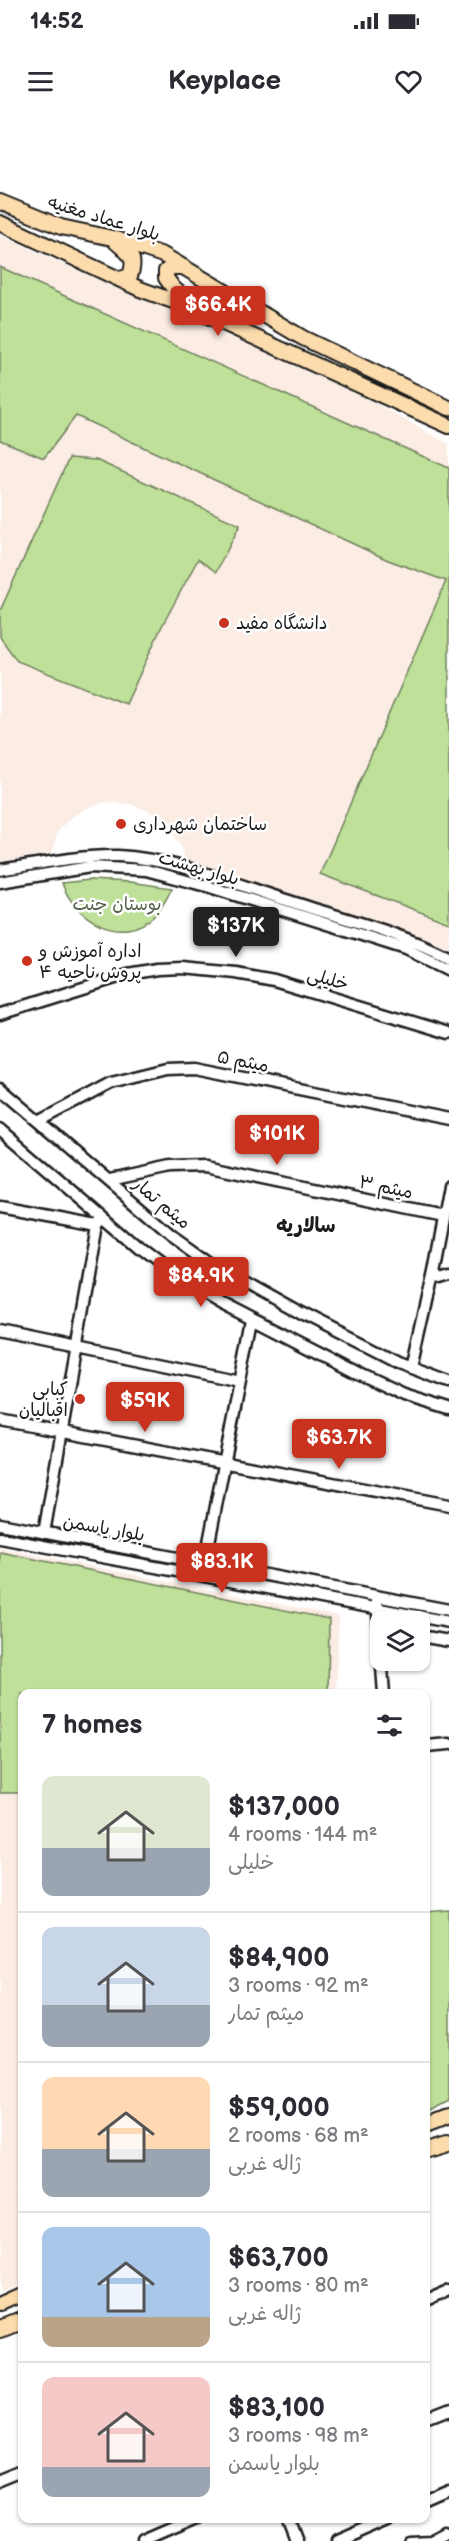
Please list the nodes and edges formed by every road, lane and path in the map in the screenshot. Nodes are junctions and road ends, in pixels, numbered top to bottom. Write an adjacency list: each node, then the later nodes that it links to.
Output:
1 (0, 202): 3 (main road, بلوار عماد مغنیه)
2 (0, 223): 5 (main road)
3 (112, 238): 4 (main road, بلوار عماد مغنیه); 5 (main road)
4 (183, 267): 6 (main road); 7 (main road, بلوار عماد مغنیه)
5 (120, 279): 6 (main road)
6 (208, 316): 8 (main road)
7 (449, 408)
8 (449, 426)
9 (0, 870): 11 (street, بلوار بهشت)
10 (0, 882): 12 (street, بلوار بهشت)
11 (449, 958)
12 (449, 970)
13 (0, 1015): 14 (street, خلیلی)
14 (449, 1033)
15 (0, 1088): 17 (street, میثم تمار)
16 (449, 1119): 17 (street, میثم ۵)
17 (39, 1121): 19 (street, میثم تمار)
18 (0, 1129): 23 (street)
19 (110, 1180): 22 (street, میثم ۳); 29 (street, میثم تمار)
20 (449, 1186): 22 (street)
21 (0, 1207): 23 (street)
22 (443, 1216): 24 (street)
23 (101, 1221): 26 (street); 28 (street)
24 (433, 1270): 25 (street); 29 (street)
25 (449, 1273)
26 (252, 1320): 30 (street); 32 (street)
27 (0, 1331): 28 (street)
28 (75, 1348): 30 (street); 34 (street)
29 (411, 1368): 31 (street, میثم تمار)
30 (240, 1381): 35 (street)
31 (449, 1382)
32 (449, 1409)
33 (0, 1420): 34 (street)
34 (62, 1432): 35 (street); 38 (street)
35 (223, 1463): 36 (street); 40 (street)
36 (449, 1505)
37 (0, 1524): 38 (street, بلوار یاسمن)
38 (45, 1533): 40 (street, بلوار یاسمن)
39 (0, 1538): 41 (street, بلوار یاسمن)
40 (205, 1563): 41 (street, بلوار یاسمن)
41 (377, 1601): 42 (street, بلوار یاسمن); 43 (street); 44 (street, بلوار یاسمن)
42 (449, 1610)
43 (378, 1611)
44 (449, 1622)
45 (430, 1638): 46 (street)
46 (449, 1641)
47 (382, 1671): 48 (street)
48 (384, 1689)
49 (449, 1744): 50 (street)
50 (430, 1746)
51 (449, 2116): 52 (main road)
52 (430, 2123)
53 (449, 2142): 54 (main road)
54 (430, 2148)
55 (449, 2290): 57 (street)
56 (18, 2298): 58 (main road)
57 (430, 2298)
58 (0, 2306)
59 (18, 2322): 60 (main road)
60 (0, 2330)
61 (449, 2412): 62 (street)
62 (430, 2419)
63 (18, 2476): 64 (street)
64 (0, 2483)
65 (449, 2492): 66 (street)
66 (430, 2500)
67 (185, 2523): 71 (street)
68 (289, 2523): 72 (street)
69 (376, 2523): 73 (street)
70 (449, 2532): 74 (street)
71 (144, 2541)
72 (296, 2541)
73 (335, 2541)
74 (411, 2541)

